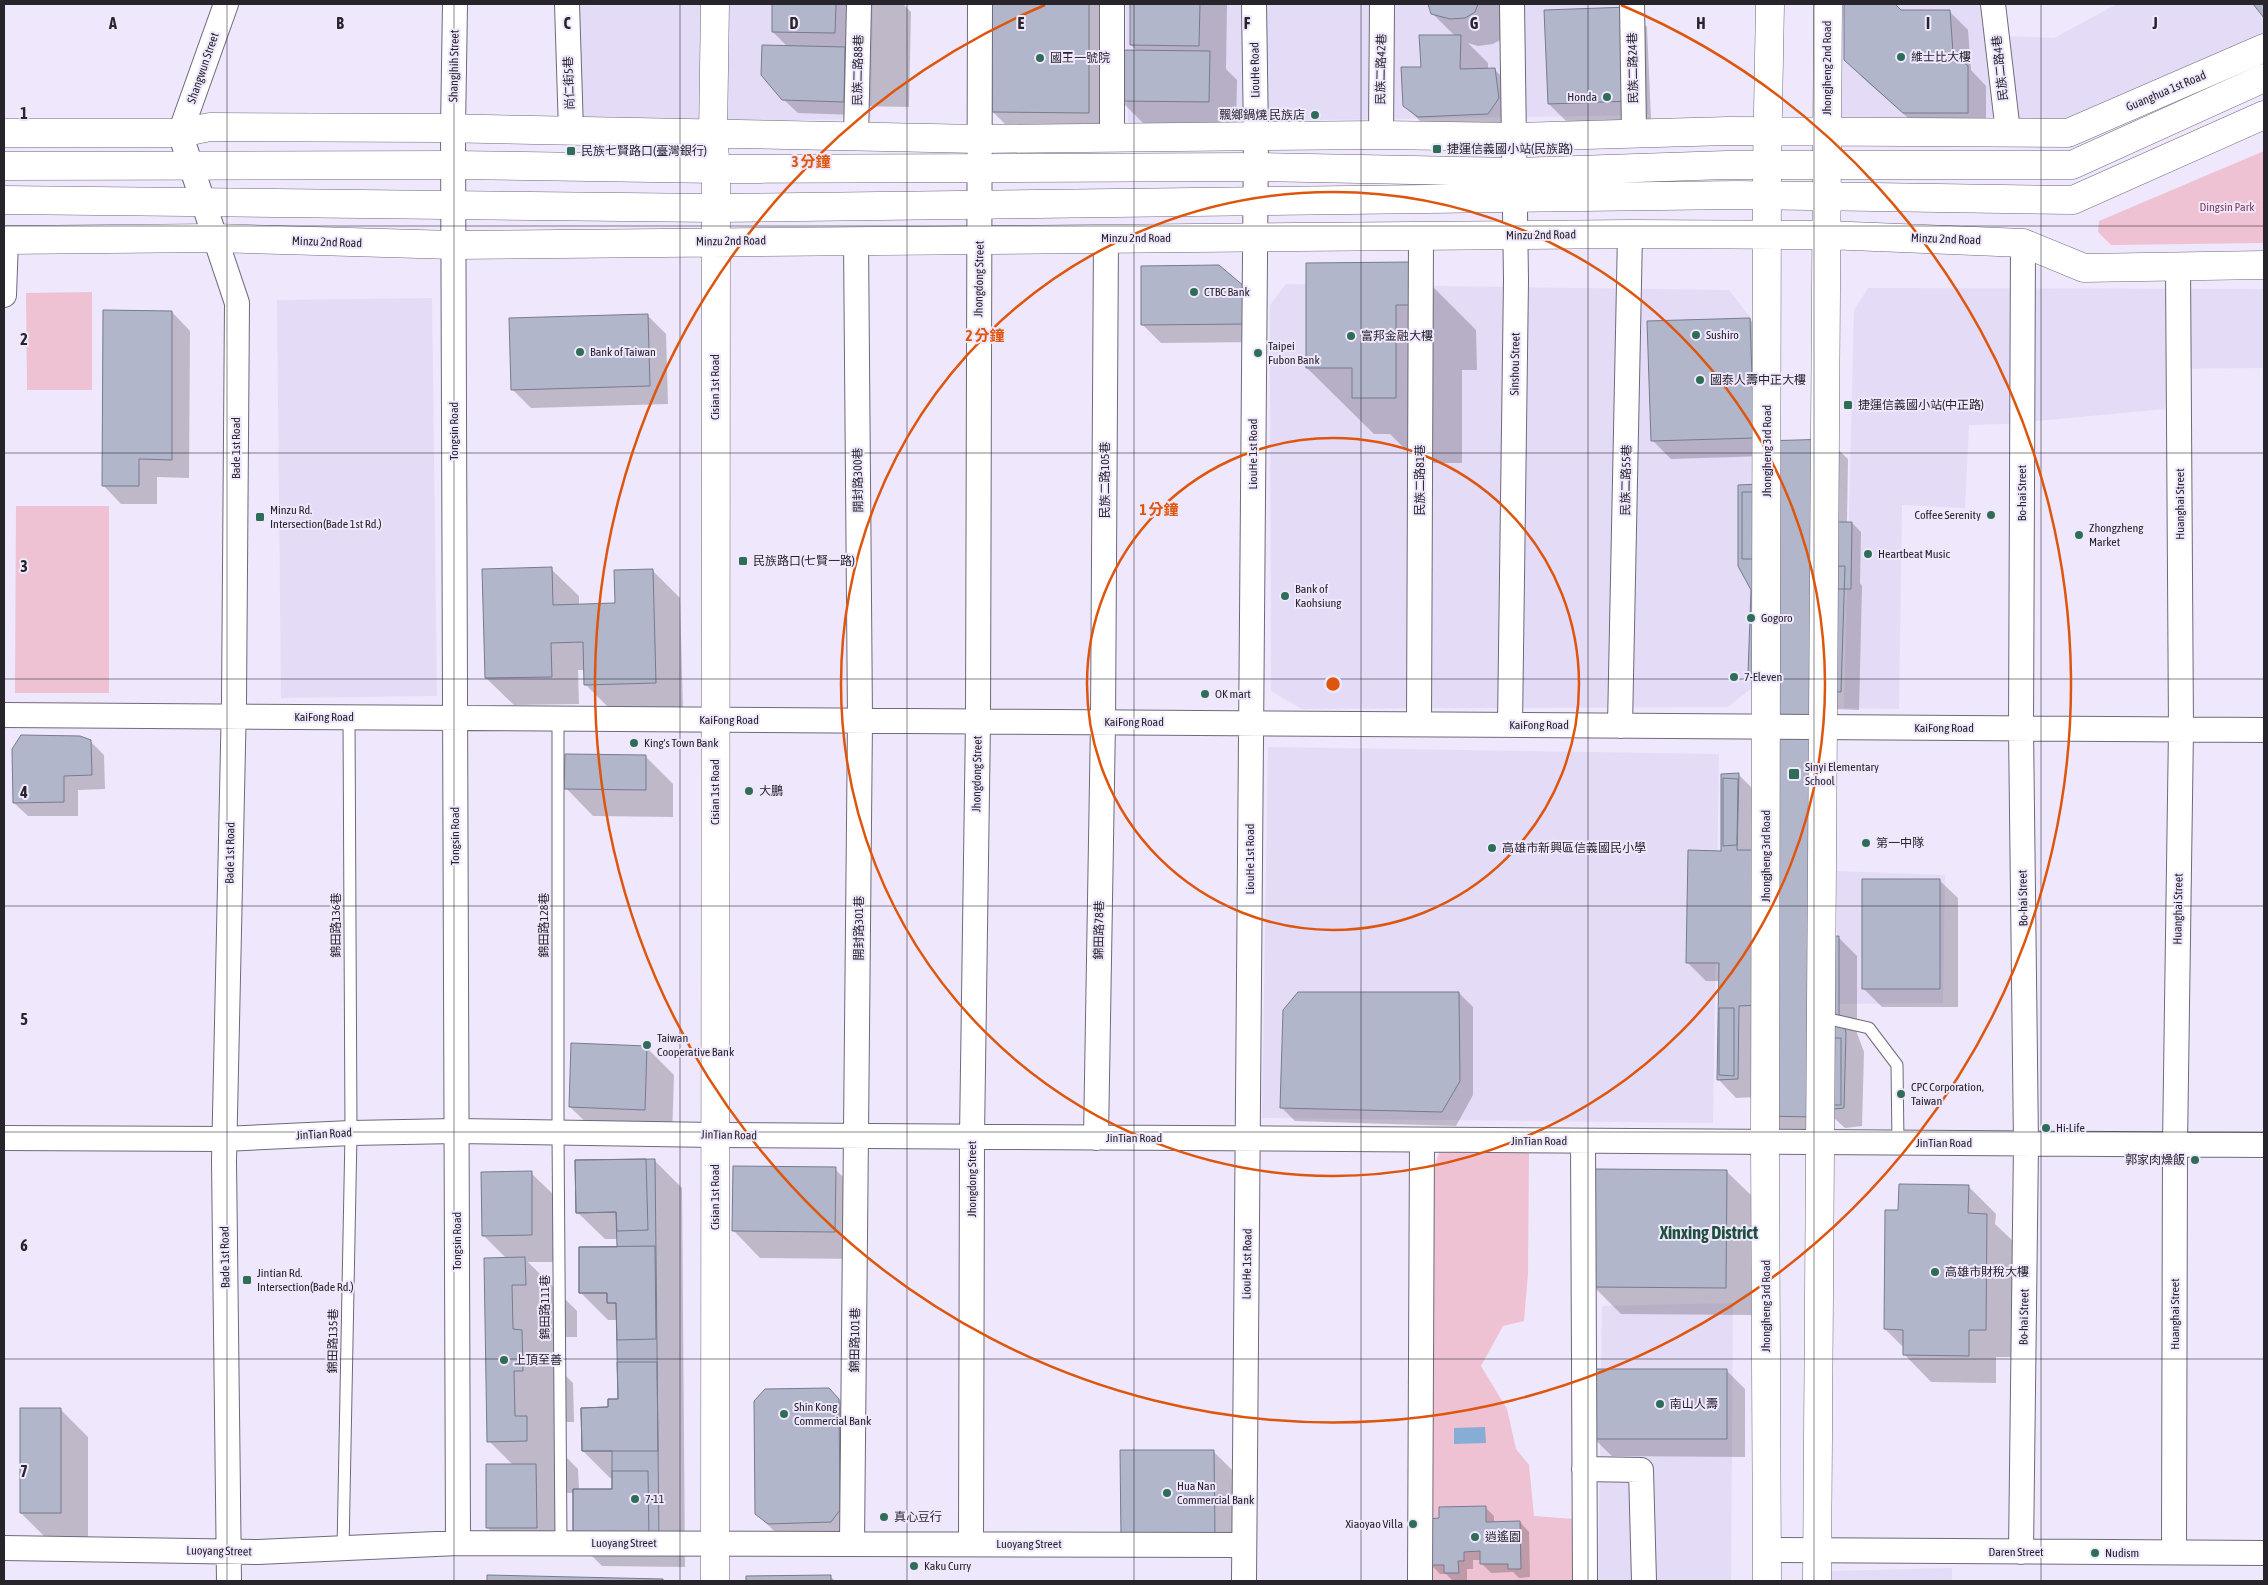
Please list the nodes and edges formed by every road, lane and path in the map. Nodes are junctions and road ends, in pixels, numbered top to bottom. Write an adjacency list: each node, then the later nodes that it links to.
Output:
1 (226, 4): 24 (street, Shangwun Street)
2 (455, 4): 18 (street, Shangjhih Street)
3 (568, 4): 20 (street, 尚仁街5巷)
4 (715, 4): 26 (street, Cisian 1st Road)
5 (859, 4): 29 (street, 民族二路88巷)
6 (980, 4): 32 (street, Jhongdong Street)
7 (1112, 4): 31 (street)
8 (1254, 4): 28 (street, LiouHe Road)
9 (1382, 4): 27 (street, 民族二路42巷)
10 (1512, 4): 30 (street, Sinshou Street)
11 (1632, 4): 21 (street, 民族二路24巷)
12 (1770, 4): 19 (street)
13 (1828, 4): 25 (street, Jhongjheng 2nd Road)
14 (1993, 4): 22 (street, 民族二路4巷)
15 (2264, 48): 22 (street, Guanghua 1st Road)
16 (2264, 78): 37 (street)
17 (2264, 115): 43 (street)
18 (453, 129): 20 (street); 24 (street); 34 (street, Tongsin Road)
19 (1767, 131): 21 (street); 25 (street); 35 (street, Jhongjheng 3rd Road)
20 (571, 132): 26 (street)
21 (1634, 132): 30 (street)
22 (2008, 132): 25 (street)
23 (4, 133): 24 (street)
24 (180, 133): 33 (street, Bade 1st Road)
25 (1827, 133): 37 (street)
26 (713, 135): 29 (street); 40 (street, Cisian 1st Road)
27 (1381, 135): 28 (street); 30 (street)
28 (1256, 136): 31 (street); 38 (street, LiouHe 1st Road)
29 (856, 137): 32 (street)
30 (1514, 137): 41 (street, Sinshou Street)
31 (1112, 138): 32 (street)
32 (979, 139): 39 (street, Jhongdong Street)
33 (190, 165): 34 (street); 36 (street); 47 (street, Bade 1st Road)
34 (453, 165): 40 (street); 49 (street, Tongsin Road)
35 (1767, 165): 37 (street); 41 (street); 42 (street, Jhongjheng 3rd Road)
36 (4, 166)
37 (1826, 166): 43 (street)
38 (1256, 167): 39 (street); 41 (street); 46 (street, LiouHe 1st Road)
39 (979, 168): 40 (street); 48 (street, Jhongdong Street)
40 (716, 169): 50 (street, Cisian 1st Road)
41 (1515, 172): 44 (street, Sinshou Street)
42 (1767, 196): 43 (street); 44 (street); 52 (street, Jhongjheng 3rd Road)
43 (1826, 196): 53 (street)
44 (1514, 199): 46 (street); 55 (street, Sinshou Street)
45 (4, 200): 47 (street)
46 (1256, 202): 48 (street); 56 (street, LiouHe 1st Road)
47 (202, 203): 49 (street); 57 (street, Bade 1st Road)
48 (979, 205): 50 (street); 58 (street, Jhongdong Street)
49 (453, 206): 50 (street); 64 (street, Tongsin Road)
50 (715, 208): 62 (street, Cisian 1st Road)
51 (1630, 234): 52 (street, Minzu 2nd Road); 55 (street, Minzu 2nd Road); 80 (street, 民族二路55巷)
52 (1767, 235): 53 (street, Minzu 2nd Road); 81 (street, Jhongjheng 3rd Road)
53 (1826, 235): 63 (street, Minzu 2nd Road); 82 (street)
54 (1421, 236): 55 (street, Minzu 2nd Road); 56 (street, Minzu 2nd Road); 78 (street, 民族二路81巷)
55 (1516, 236): 79 (street, Sinshou Street)
56 (1255, 237): 59 (street, Minzu 2nd Road); 77 (street, LiouHe 1st Road)
57 (214, 238): 60 (street, Minzu 2nd Road); 64 (street, Minzu 2nd Road); 69 (street, Bade 1st Road)
58 (980, 238): 59 (street, Minzu 2nd Road); 61 (street, Minzu 2nd Road); 75 (street, Jhongdong Street)
59 (1106, 238): 76 (street, 民族二路105巷)
60 (5, 240): 67 (street)
61 (856, 240): 62 (street, Minzu 2nd Road); 74 (street, 開封路300巷)
62 (715, 241): 64 (street, Minzu 2nd Road); 73 (street, Cisian 1st Road)
63 (2023, 243): 66 (street, Minzu 2nd Road); 83 (street, Bo-hai Street)
64 (453, 245): 71 (street, Tongsin Road)
65 (2264, 265): 66 (street, Minzu 2nd Road)
66 (2178, 266): 84 (street, Huanghai Street)
67 (4, 295)
68 (4, 715): 69 (street, KaiFong Road)
69 (233, 717): 70 (street, KaiFong Road); 95 (street, Bade 1st Road)
70 (349, 717): 71 (street, KaiFong Road); 89 (lane, 錦田路136巷)
71 (455, 718): 72 (street, KaiFong Road); 87 (street, Tongsin Road)
72 (558, 719): 73 (street, KaiFong Road); 88 (lane, 錦田路128巷)
73 (715, 720): 74 (street, KaiFong Road); 90 (street, Cisian 1st Road)
74 (860, 720): 75 (street, KaiFong Road); 91 (street, 開封路301巷)
75 (978, 721): 76 (street, KaiFong Road); 92 (street, Jhongdong Street)
76 (1103, 722): 77 (street, KaiFong Road); 94 (street, 錦田路78巷)
77 (1251, 723): 78 (street, KaiFong Road); 96 (street, LiouHe 1st Road)
78 (1418, 724): 79 (street, KaiFong Road)
79 (1510, 725): 80 (street, KaiFong Road)
80 (1620, 726): 81 (street, KaiFong Road)
81 (1766, 726): 82 (street, KaiFong Road); 99 (street, Jhongjheng 3rd Road)
82 (1823, 727): 83 (street, KaiFong Road); 86 (street)
83 (2022, 728): 84 (street, KaiFong Road); 102 (street, Bo-hai Street)
84 (2181, 729): 85 (street, KaiFong Road); 103 (street, Huanghai Street)
85 (2264, 730)
86 (1820, 1017): 100 (street); 101 (lane)
87 (456, 1131): 88 (street, JinTian Road); 89 (street, JinTian Road); 106 (street, Tongsin Road)
88 (558, 1132): 90 (street, JinTian Road); 107 (lane, 錦田路111巷)
89 (351, 1133): 95 (street, JinTian Road); 113 (lane, 錦田路135巷)
90 (715, 1135): 91 (street, JinTian Road); 108 (street, Cisian 1st Road)
91 (858, 1136): 92 (street, JinTian Road); 109 (street, 錦田路101巷)
92 (972, 1137): 94 (street, JinTian Road); 110 (street, Jhongdong Street)
93 (4, 1138): 95 (street, JinTian Road)
94 (1096, 1138): 96 (street, JinTian Road)
95 (224, 1139): 116 (street, Bade 1st Road)
96 (1247, 1139): 97 (street, JinTian Road); 111 (street, LiouHe 1st Road)
97 (1422, 1140): 98 (street, JinTian Road); 123 (street)
98 (1583, 1141): 99 (street, JinTian Road); 105 (street)
99 (1765, 1142): 100 (street, JinTian Road); 114 (street, Jhongjheng 3rd Road)
100 (1820, 1142): 101 (street, JinTian Road); 115 (street)
101 (1898, 1143): 102 (street, JinTian Road)
102 (2026, 1144): 103 (street, JinTian Road); 117 (street, Bo-hai Street)
103 (2175, 1145): 104 (street, JinTian Road); 118 (street, Huanghai Street)
104 (2264, 1145)
105 (1584, 1469): 124 (street); 125 (street)
106 (458, 1543): 107 (street, Luoyang Street); 113 (street, Luoyang Street)
107 (561, 1543): 108 (street, Luoyang Street)
108 (715, 1544): 109 (street, Luoyang Street); 121 (street, Cisian 1st Road)
109 (852, 1544): 110 (street, Luoyang Street)
110 (970, 1544): 111 (street, Luoyang Street)
111 (1244, 1545): 122 (street, LiouHe 1st Road)
112 (4, 1548): 116 (street, Luoyang Street)
113 (343, 1550): 116 (street, Luoyang Street)
114 (1767, 1550): 115 (street, Daren Street); 126 (street, Jhongjheng 3rd Road)
115 (1817, 1550): 117 (street, Daren Street); 127 (street)
116 (229, 1551): 120 (street, Bade 1st Road)
117 (2021, 1552): 118 (street, Daren Street)
118 (2174, 1552): 119 (street, Daren Street)
119 (2264, 1553)
120 (229, 1581)
121 (715, 1581)
122 (1244, 1581)
123 (1420, 1581)
124 (1584, 1581)
125 (1644, 1581)
126 (1767, 1581)
127 (1817, 1581)

